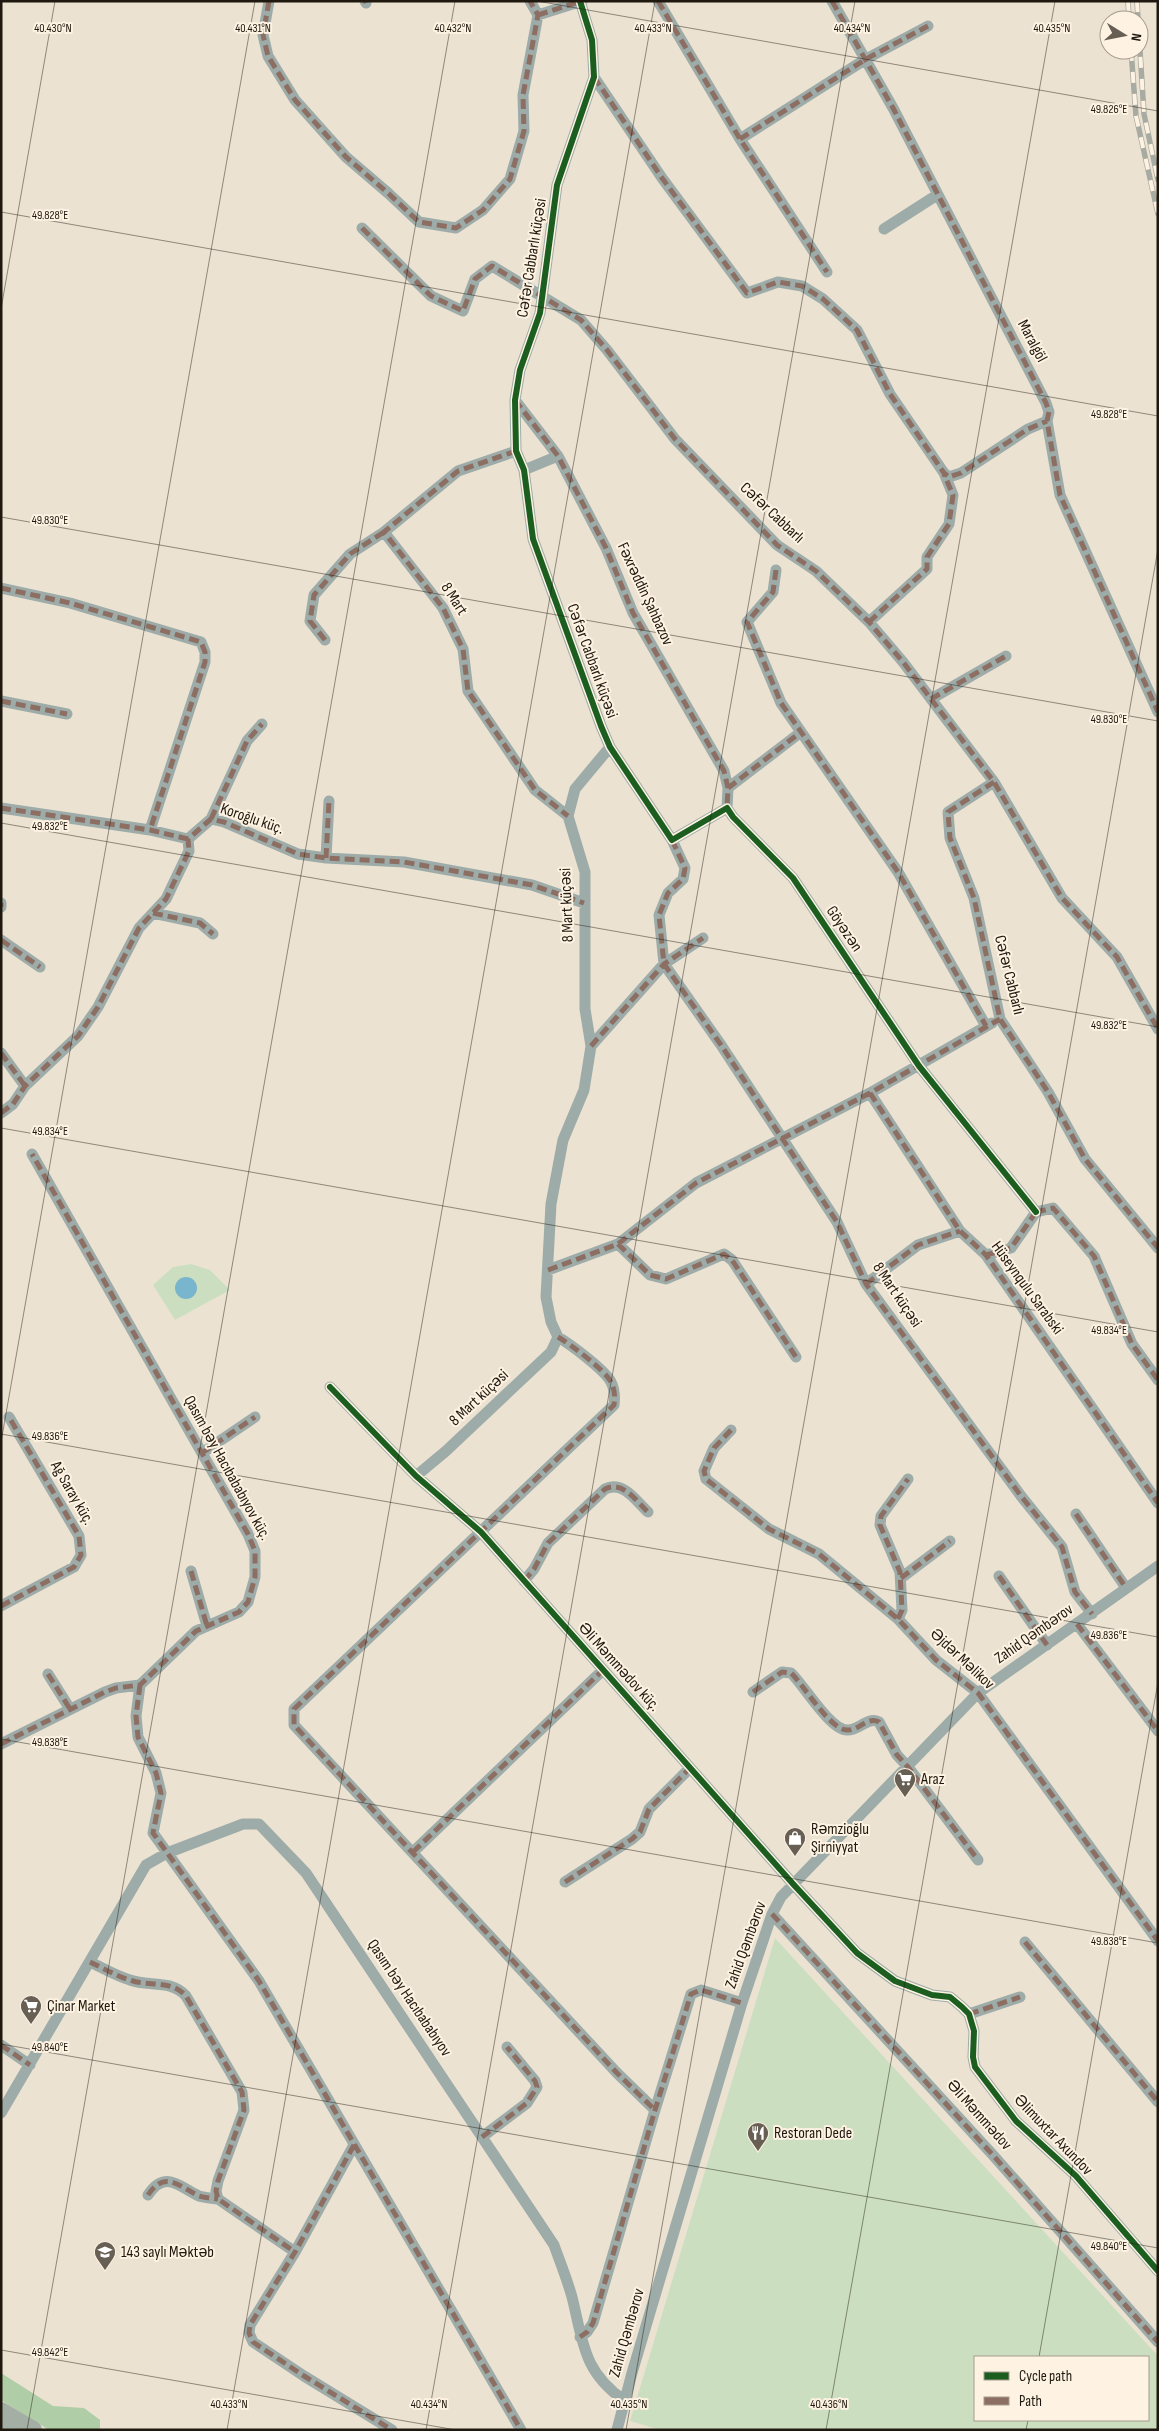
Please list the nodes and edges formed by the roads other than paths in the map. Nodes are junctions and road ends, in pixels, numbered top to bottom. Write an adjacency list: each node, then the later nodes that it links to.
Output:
1 (269, 1): 6 (street)
2 (530, 1): 6 (street)
3 (658, 1): 10 (street)
4 (832, 1): 8 (street, Maralgöl)
5 (581, 2): 6 (street); 9 (street, Cəfər Cabbarlı küçəsi)
6 (538, 15)
7 (928, 26): 8 (street)
8 (866, 59): 10 (street); 11 (street, Maralgöl)
9 (594, 78): 15 (street, Cəfər Cabbarlı küçəsi); 21 (street)
10 (740, 139): 14 (street)
11 (937, 195): 13 (street); 17 (street, Maralgöl)
12 (362, 228): 15 (street, Cəfər Cabbarlı)
13 (884, 229)
14 (827, 272)
15 (542, 298): 16 (street, Cəfər Cabbarlı küçəsi); 25 (street, Cəfər Cabbarlı)
16 (516, 400): 18 (street, Cəfər Cabbarlı küçəsi); 19 (street, Fəxrəddin Şahbazov)
17 (1047, 421): 21 (street); 30 (street, Maralgöl)
18 (516, 451): 20 (street, Cəfər Cabbarlı küçəsi); 22 (street)
19 (558, 456): 20 (street); 36 (street, Fəxrəddin Şahbazov)
20 (524, 470): 34 (street, Cəfər Cabbarlı küçəsi)
21 (944, 473): 25 (street)
22 (384, 532): 26 (street); 40 (street, 8 Mart)
23 (776, 570): 33 (street)
24 (1, 588): 42 (street)
25 (869, 622): 28 (street, Cəfər Cabbarlı)
26 (325, 640)
27 (1006, 656): 28 (street)
28 (931, 699): 35 (street, Cəfər Cabbarlı)
29 (1, 702): 31 (street)
30 (1158, 712)
31 (67, 714)
32 (262, 724): 41 (street)
33 (801, 732): 36 (street); 56 (street)
34 (610, 747): 40 (street); 44 (street)
35 (994, 782): 55 (street, Cəfər Cabbarlı); 57 (street, Cəfər Cabbarlı)
36 (728, 788): 39 (street, Fəxrəddin Şahbazov)
37 (329, 802): 45 (street)
38 (1, 808): 42 (street)
39 (727, 808): 44 (street); 60 (street, Göyəzən)
40 (568, 816): 47 (street, 8 Mart küçəsi)
41 (210, 819): 43 (street, Koroğlu küç.); 45 (street, Koroğlu küç.)
42 (150, 830): 43 (street)
43 (188, 839): 49 (street)
44 (672, 840): 53 (street, 8 Mart küçəsi)
45 (326, 858): 47 (street, Koroğlu küç.)
46 (1, 903): 48 (street)
47 (584, 903): 58 (street, 8 Mart küçəsi)
48 (1, 907)
49 (153, 913): 50 (street); 61 (street)
50 (213, 934)
51 (703, 938): 53 (street)
52 (1, 940): 54 (street)
53 (664, 964): 58 (street); 64 (street, 8 Mart küçəsi)
54 (40, 967)
55 (1000, 1019): 56 (street); 69 (street, Cəfər Cabbarlı)
56 (986, 1026): 60 (street)
57 (1158, 1030)
58 (590, 1046): 71 (street, 8 Mart küçəsi)
59 (1, 1053): 61 (street)
60 (919, 1066): 62 (street); 66 (street, Göyəzən)
61 (25, 1086): 63 (street)
62 (870, 1093): 64 (street); 67 (street, Hüseynqulu Sarabski)
63 (1, 1114)
64 (782, 1137): 68 (street); 72 (street, 8 Mart küçəsi)
65 (32, 1154): 80 (street, Qasım bəy Hacıbababıyov küç.)
66 (1036, 1212): 70 (street); 75 (street)
67 (960, 1231): 70 (street, Hüseynqulu Sarabski); 72 (street)
68 (618, 1244): 71 (street); 74 (street)
69 (1158, 1248)
70 (986, 1255): 83 (street, Hüseynqulu Sarabski)
71 (548, 1270): 73 (street, 8 Mart küçəsi)
72 (866, 1284): 95 (street, 8 Mart küçəsi)
73 (558, 1336): 81 (street, 8 Mart küçəsi); 86 (street)
74 (796, 1357)
75 (1158, 1380)
76 (330, 1387): 81 (street, Əli Məmmədov küç.)
77 (9, 1417): 94 (street, Ağ Saray küç.)
78 (255, 1417): 80 (street)
79 (731, 1430): 96 (street, Əjdər Məlikov)
80 (202, 1453): 98 (street, Qasım bəy Hacıbababıyov küç.)
81 (416, 1476): 86 (street, Əli Məmmədov küç.)
82 (908, 1479): 91 (street)
83 (1158, 1503)
84 (648, 1512): 92 (street)
85 (1076, 1514): 93 (street)
86 (480, 1532): 92 (street, Əli Məmmədov küç.); 110 (street)
87 (950, 1541): 91 (street)
88 (1158, 1566): 93 (street, Zahid Qəmbərov)
89 (191, 1571): 98 (street)
90 (999, 1576): 99 (street)
91 (901, 1578): 96 (street)
92 (524, 1581): 100 (street, Əli Məmmədov küç.)
93 (1126, 1588): 95 (street, Zahid Qəmbərov)
94 (1, 1606)
95 (1092, 1614): 97 (street, Zahid Qəmbərov)
96 (898, 1619): 104 (street, Əjdər Məlikov)
97 (1077, 1624): 99 (street, Zahid Qəmbərov); 106 (street)
98 (207, 1626): 102 (street, Qasım bəy Hacıbababıyov küç.)
99 (1047, 1645): 104 (street, Zahid Qəmbərov)
100 (603, 1670): 109 (street, Əli Məmmədov küç.); 110 (street)
101 (48, 1674): 105 (street)
102 (140, 1685): 105 (street); 111 (street)
103 (753, 1692): 108 (street)
104 (978, 1693): 108 (street, Zahid Qəmbərov); 116 (street, Əjdər Məlikov)
105 (70, 1709): 107 (street)
106 (1158, 1731)
107 (1, 1744)
108 (908, 1767): 112 (street); 114 (street, Zahid Qəmbərov)
109 (690, 1768): 113 (street); 114 (street, Əli Məmmədov küç.)
110 (413, 1852): 126 (street)
111 (167, 1853): 118 (street, Qasım bəy Hacıbababıyov); 128 (street, Qasım bəy Hacıbababıyov); 129 (street)
112 (978, 1860)
113 (565, 1882)
114 (794, 1885): 115 (street, Zahid Qəmbərov); 121 (street)
115 (772, 1914): 120 (street, Zahid Qəmbərov); 135 (street, Əli Məmmədov)
116 (1158, 1941)
117 (1025, 1942): 125 (street)
118 (90, 1962): 124 (street, Qasım bəy Hacıbababıyov); 131 (street)
119 (1020, 1997): 121 (street)
120 (742, 2003): 126 (street); 136 (street, Zahid Qəmbərov)
121 (969, 2014): 133 (street, Əlimuxtar Axundov)
122 (1, 2045): 124 (street)
123 (507, 2047): 128 (street)
124 (30, 2065): 127 (street, Qasım bəy Hacıbababıyov)
125 (1158, 2102)
126 (655, 2110): 134 (street)
127 (1, 2113)
128 (482, 2137): 134 (street, Qasım bəy Hacıbababıyov)
129 (354, 2145): 132 (street); 140 (street)
130 (148, 2195): 131 (street)
131 (218, 2199): 132 (street)
132 (296, 2252): 139 (street)
133 (1158, 2271)
134 (580, 2337): 136 (street, Qasım bəy Hacıbababıyov)
135 (1158, 2342)
136 (624, 2400): 141 (street, Zahid Qəmbərov)
137 (1, 2410): 138 (main road)
138 (33, 2430)
139 (392, 2430)
140 (521, 2430)
141 (617, 2430)

